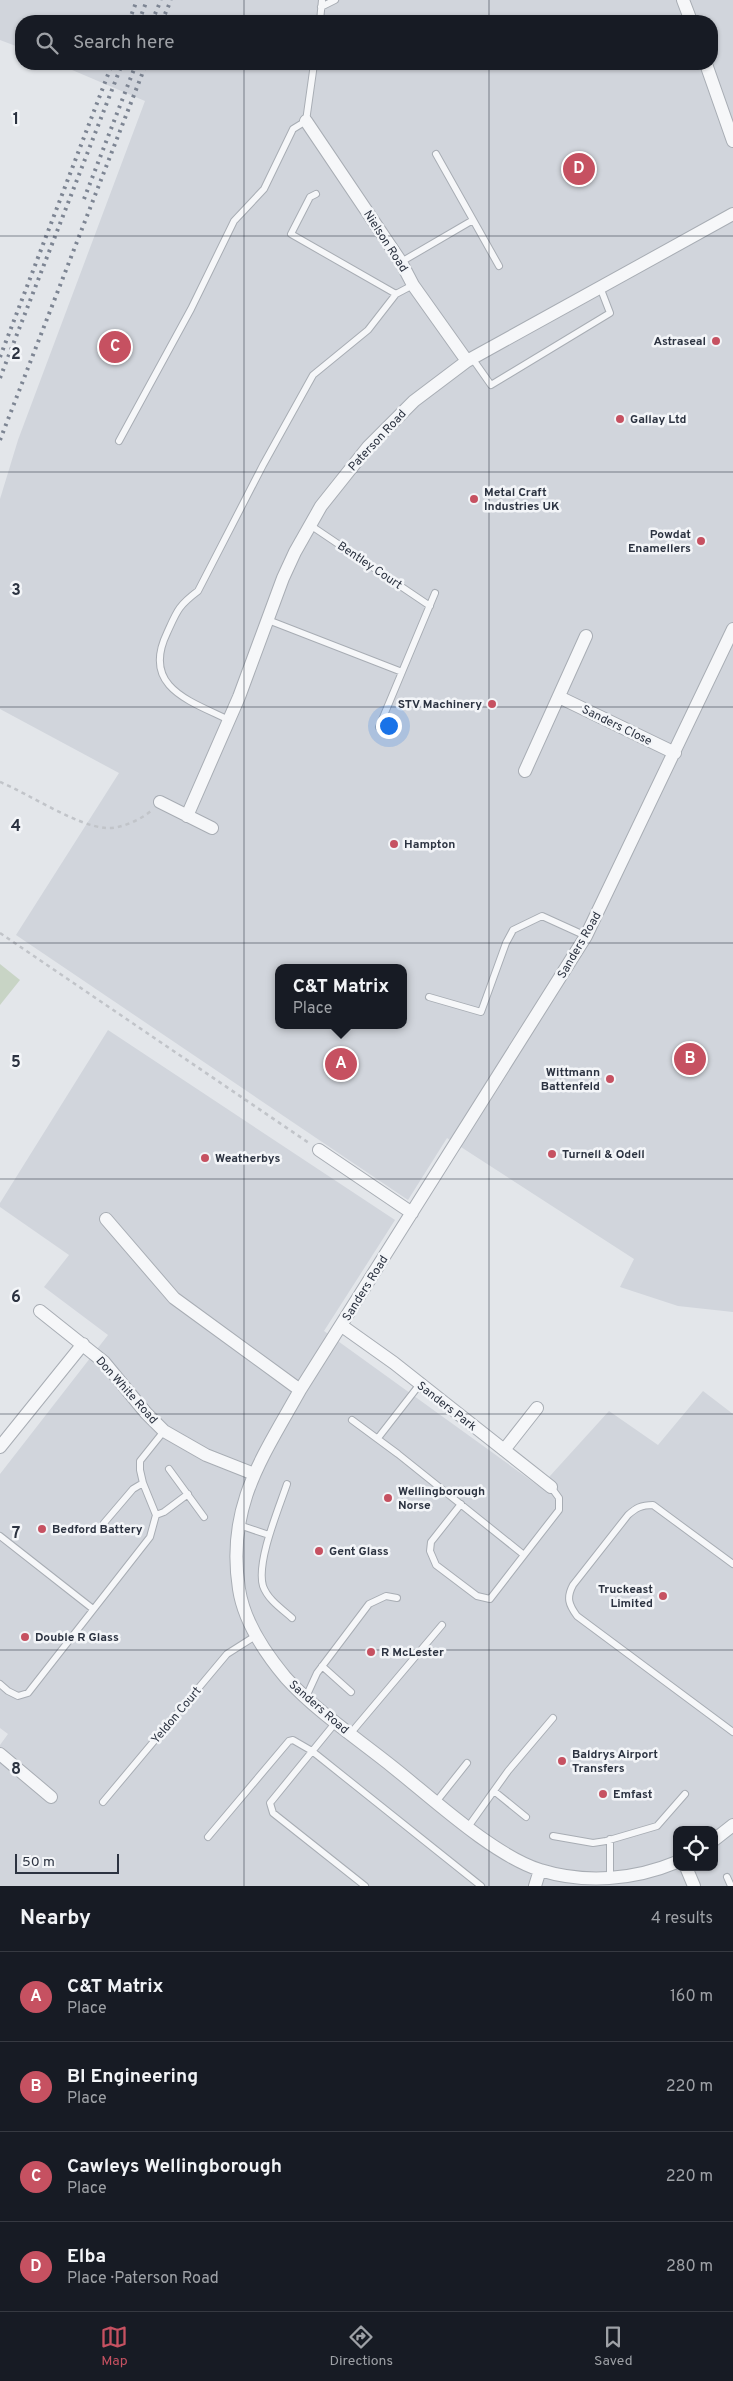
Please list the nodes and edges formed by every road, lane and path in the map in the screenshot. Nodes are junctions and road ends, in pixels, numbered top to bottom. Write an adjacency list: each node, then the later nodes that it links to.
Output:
1 (335, 0): 3 (lane)
2 (683, 0): 4 (street)
3 (322, 4)
4 (689, 15)
5 (313, 70): 7 (lane)
6 (708, 70): 8 (street)
7 (306, 121): 13 (street, Nielson Road); 19 (lane)
8 (733, 141)
9 (436, 154): 12 (lane)
10 (316, 194): 17 (lane)
11 (733, 214): 16 (street, Paterson Road)
12 (473, 220): 13 (lane); 14 (lane)
13 (401, 262): 15 (street, Nielson Road)
14 (499, 266)
15 (413, 285): 17 (lane); 18 (street, Nielson Road)
16 (600, 287): 18 (street, Paterson Road); 18 (lane)
17 (396, 294): 28 (lane)
18 (469, 360): 20 (street, Paterson Road)
19 (119, 441)
20 (310, 525): 22 (lane, Bentley Court); 23 (street, Paterson Road)
21 (435, 593): 22 (lane)
22 (430, 606): 26 (lane)
23 (268, 620): 26 (lane); 28 (street, Paterson Road)
24 (733, 629): 30 (street, Sanders Road)
25 (586, 636): 27 (street)
26 (402, 672): 29 (lane)
27 (558, 697): 30 (street, Sanders Close); 31 (street)
28 (229, 720): 34 (street, Paterson Road)
29 (379, 727)
30 (675, 753): 37 (street, Sanders Road)
31 (525, 771)
32 (0, 782): 33 (path)
33 (160, 802): 34 (street)
34 (187, 816): 35 (street)
35 (212, 828)
36 (0, 933): 39 (path)
37 (586, 936): 38 (lane); 40 (street, Sanders Road)
38 (429, 996)
39 (319, 1150): 40 (street)
40 (412, 1213): 43 (street, Sanders Road)
41 (106, 1219): 46 (street)
42 (40, 1311): 44 (street, Don White Road)
43 (342, 1326): 45 (street, Sanders Park); 46 (street, Sanders Road)
44 (83, 1344): 49 (street, Don White Road); 51 (street)
45 (420, 1384): 50 (lane); 52 (street, Sanders Park)
46 (300, 1390): 54 (street, Sanders Road)
47 (537, 1408): 52 (street)
48 (352, 1420): 50 (lane)
49 (164, 1431): 54 (street, Don White Road); 55 (lane)
50 (378, 1438): 59 (lane)
51 (0, 1447)
52 (504, 1450): 57 (street, Sanders Park)
53 (169, 1469): 58 (lane)
54 (254, 1474): 63 (street, Sanders Road)
55 (143, 1483): 60 (lane); 62 (lane)
56 (287, 1484): 64 (lane)
57 (551, 1487): 66 (lane)
58 (188, 1494): 60 (lane); 61 (lane)
59 (462, 1504): 66 (lane); 66 (lane)
60 (156, 1515): 69 (lane)
61 (204, 1517)
62 (104, 1523)
63 (238, 1525): 64 (lane); 72 (street, Sanders Road)
64 (269, 1535): 70 (lane)
65 (0, 1536): 69 (lane)
66 (524, 1555)
67 (733, 1564): 79 (lane)
68 (397, 1598): 73 (lane)
69 (93, 1609): 74 (lane)
70 (292, 1618)
71 (442, 1625): 80 (lane)
72 (257, 1635): 76 (street, Sanders Road); 87 (lane, Yeldon Court)
73 (322, 1666): 75 (lane); 76 (lane)
74 (0, 1684)
75 (351, 1692)
76 (306, 1697): 78 (street, Sanders Road)
77 (553, 1718): 84 (lane)
78 (336, 1722): 80 (street, Sanders Road); 81 (lane)
79 (733, 1732)
80 (350, 1734): 88 (street, Sanders Road)
81 (312, 1750): 93 (lane); 101 (lane); 102 (lane)
82 (1, 1756): 86 (street)
83 (467, 1763): 88 (lane)
84 (494, 1791): 89 (lane); 91 (lane)
85 (685, 1794): 95 (lane)
86 (51, 1797)
87 (103, 1802)
88 (436, 1802): 91 (street, Sanders Road)
89 (526, 1817)
90 (733, 1825): 94 (street)
91 (468, 1827): 97 (street, Sanders Road)
92 (553, 1836): 95 (lane)
93 (208, 1837)
94 (718, 1837)
95 (610, 1839): 100 (lane)
96 (673, 1864): 100 (street, Sanders Road)
97 (540, 1870): 100 (street, Sanders Road); 103 (street)
98 (688, 1871): 104 (street)
99 (727, 1877): 105 (lane)
100 (610, 1878)
101 (365, 1886)
102 (481, 1886)
103 (535, 1886)
104 (694, 1886)
105 (731, 1886)

